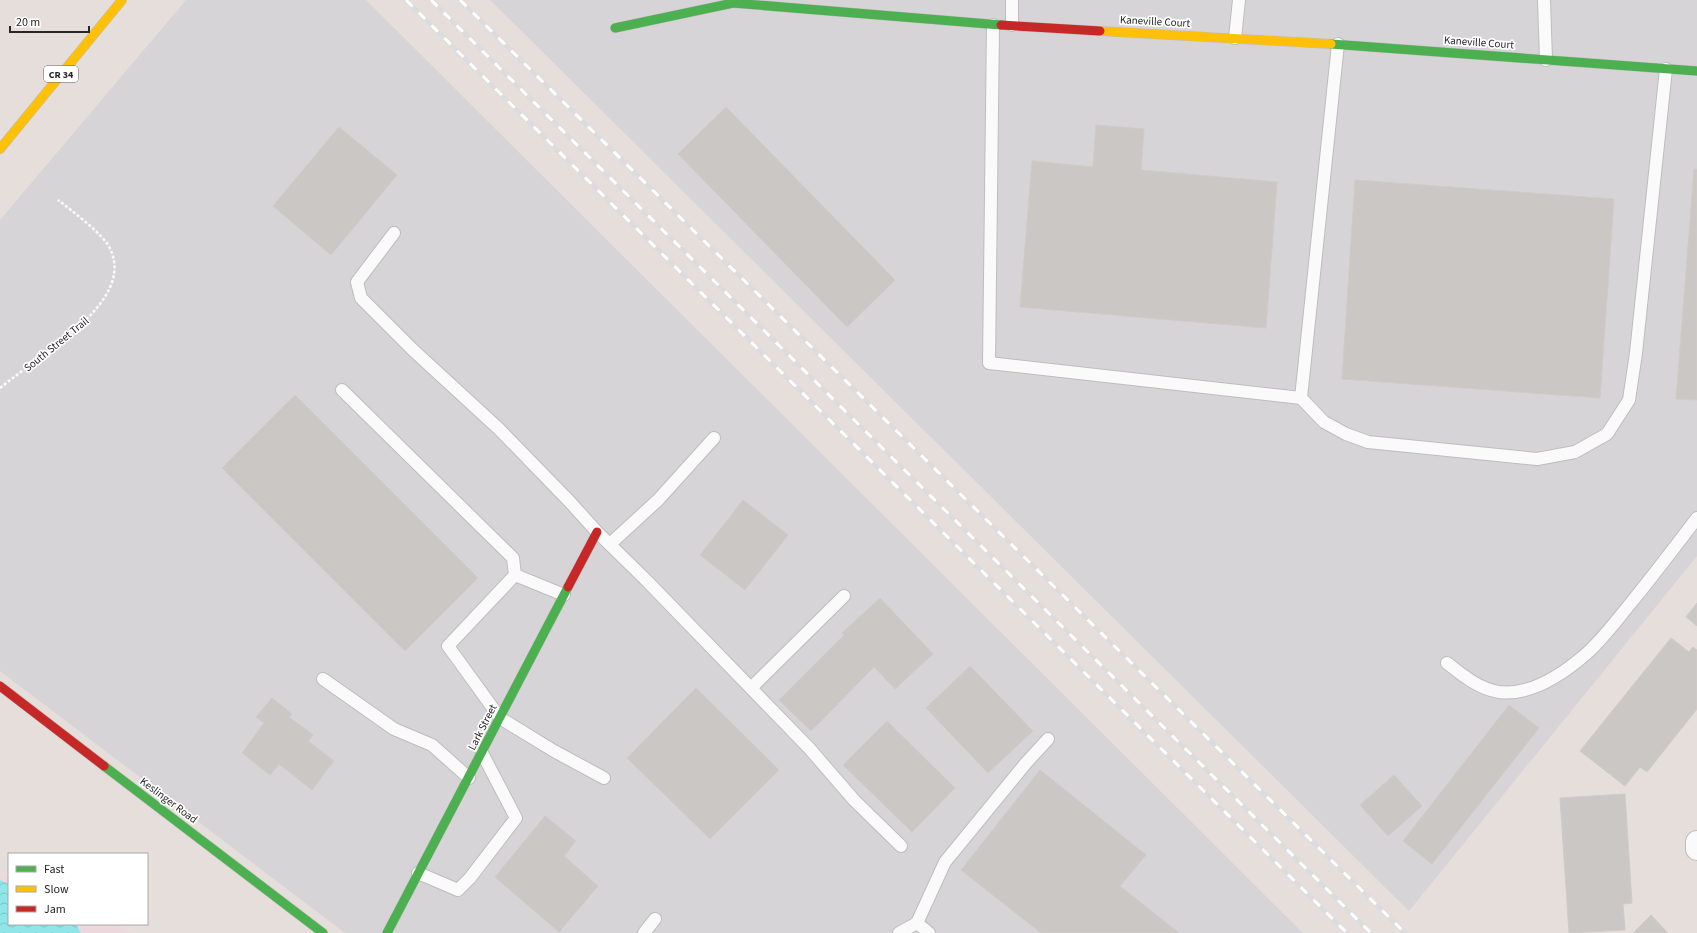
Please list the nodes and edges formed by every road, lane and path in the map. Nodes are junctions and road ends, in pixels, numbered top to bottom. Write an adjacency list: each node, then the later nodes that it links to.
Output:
1 (122, 0): 15 (street, CR 34)
2 (1012, 0): 8 (lane)
3 (1239, 0): 10 (lane)
4 (1544, 0): 12 (lane)
5 (816, 5): 6 (street, Kaneville Court); 7 (street, Kaneville Court)
6 (689, 6): 9 (street, Kaneville Court)
7 (992, 25): 8 (street, Kaneville Court); 20 (lane)
8 (1012, 25): 10 (street, Kaneville Court)
9 (615, 28)
10 (1235, 38): 11 (street, Kaneville Court)
11 (1338, 44): 12 (street, Kaneville Court); 20 (lane)
12 (1546, 60): 13 (street, Kaneville Court)
13 (1666, 69): 14 (street, Kaneville Court); 20 (lane)
14 (1697, 71)
15 (0, 149)
16 (58, 200): 18 (path, South Street Trail)
17 (394, 233): 23 (lane)
18 (0, 388)
19 (342, 390): 25 (lane)
20 (1301, 398)
21 (714, 438): 24 (lane)
22 (1697, 518): 28 (lane)
23 (597, 532): 24 (lane); 26 (street, Lark Street)
24 (610, 544): 31 (lane)
25 (515, 575): 26 (lane); 32 (lane)
26 (564, 595): 32 (street, Lark Street)
27 (844, 596): 31 (lane)
28 (1447, 663)
29 (323, 679): 35 (lane)
30 (0, 686): 43 (street, Keslinger Road)
31 (750, 688): 38 (lane)
32 (500, 718): 34 (street, Lark Street); 36 (lane)
33 (1048, 739): 42 (lane)
34 (482, 753): 35 (street, Lark Street); 40 (lane)
35 (469, 778): 40 (street, Lark Street)
36 (604, 778)
37 (1697, 842): 39 (street)
38 (901, 846)
39 (1697, 849)
40 (418, 873): 44 (street, Lark Street)
41 (655, 919): 45 (lane)
42 (917, 923): 46 (lane); 47 (lane)
43 (323, 933)
44 (387, 933)
45 (644, 933)
46 (900, 933)
47 (929, 933)

